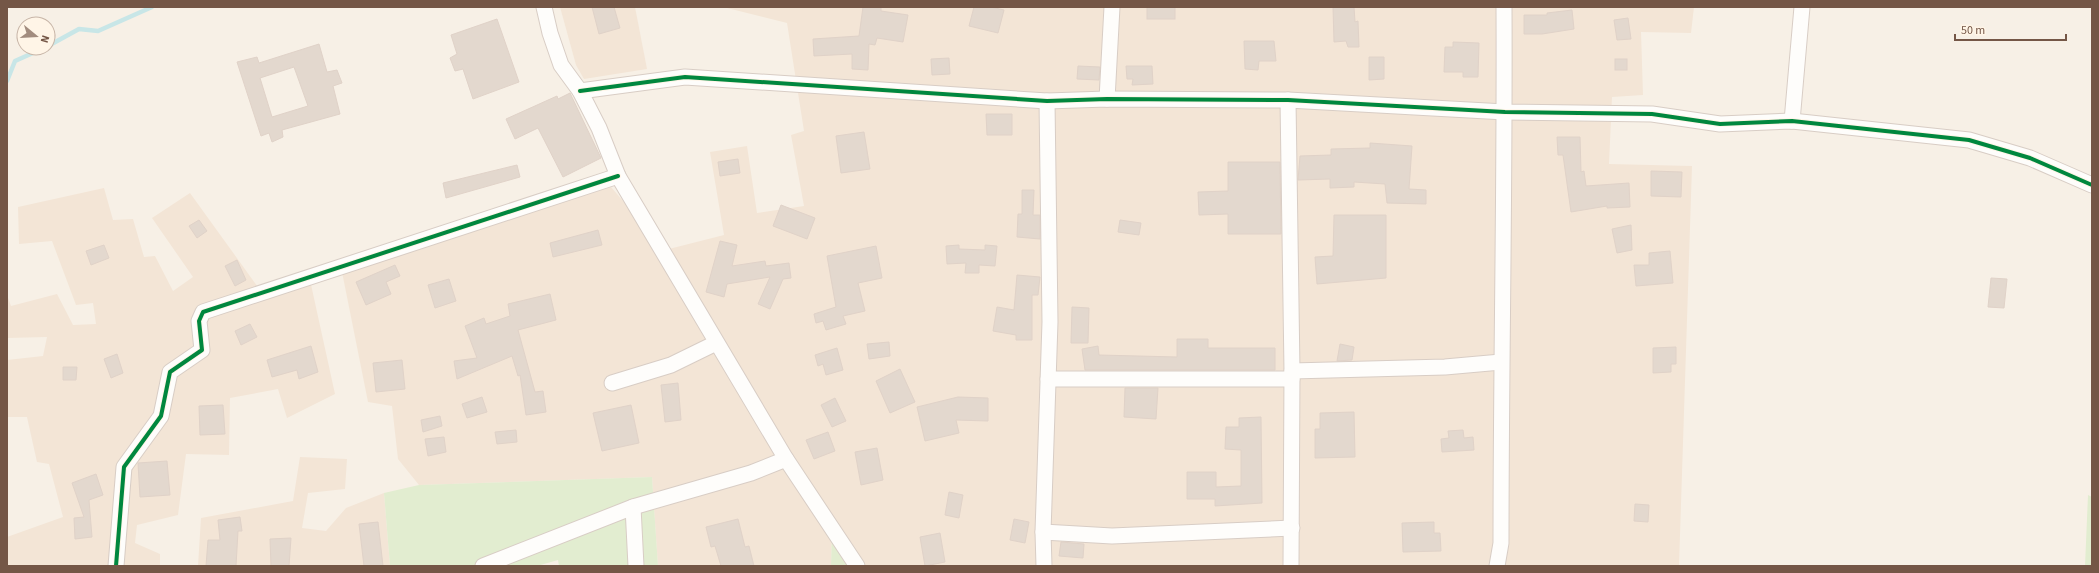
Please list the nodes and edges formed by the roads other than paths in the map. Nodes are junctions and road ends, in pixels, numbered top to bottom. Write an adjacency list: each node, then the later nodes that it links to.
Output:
1 (544, 7): 5 (street)
2 (1112, 7): 6 (street)
3 (1504, 7): 9 (street)
4 (1802, 7): 10 (street)
5 (580, 91): 8 (street); 11 (street)
6 (1107, 99): 7 (street); 8 (street)
7 (1288, 100): 9 (street); 15 (street)
8 (1047, 101): 16 (street)
9 (1505, 112): 10 (street); 14 (street)
10 (1792, 121): 12 (street)
11 (618, 176): 13 (street); 22 (street)
12 (2092, 185)
13 (716, 343): 17 (street); 18 (street)
14 (1501, 362): 15 (street); 28 (street)
15 (1292, 375): 16 (street); 20 (street)
16 (1048, 379): 21 (street)
17 (612, 383)
18 (786, 459): 19 (street); 25 (street)
19 (633, 507): 23 (street); 24 (street)
20 (1292, 528): 21 (street); 27 (street)
21 (1043, 532): 26 (street)
22 (116, 566)
23 (483, 566)
24 (636, 566)
25 (857, 566)
26 (1044, 566)
27 (1291, 566)
28 (1497, 566)

